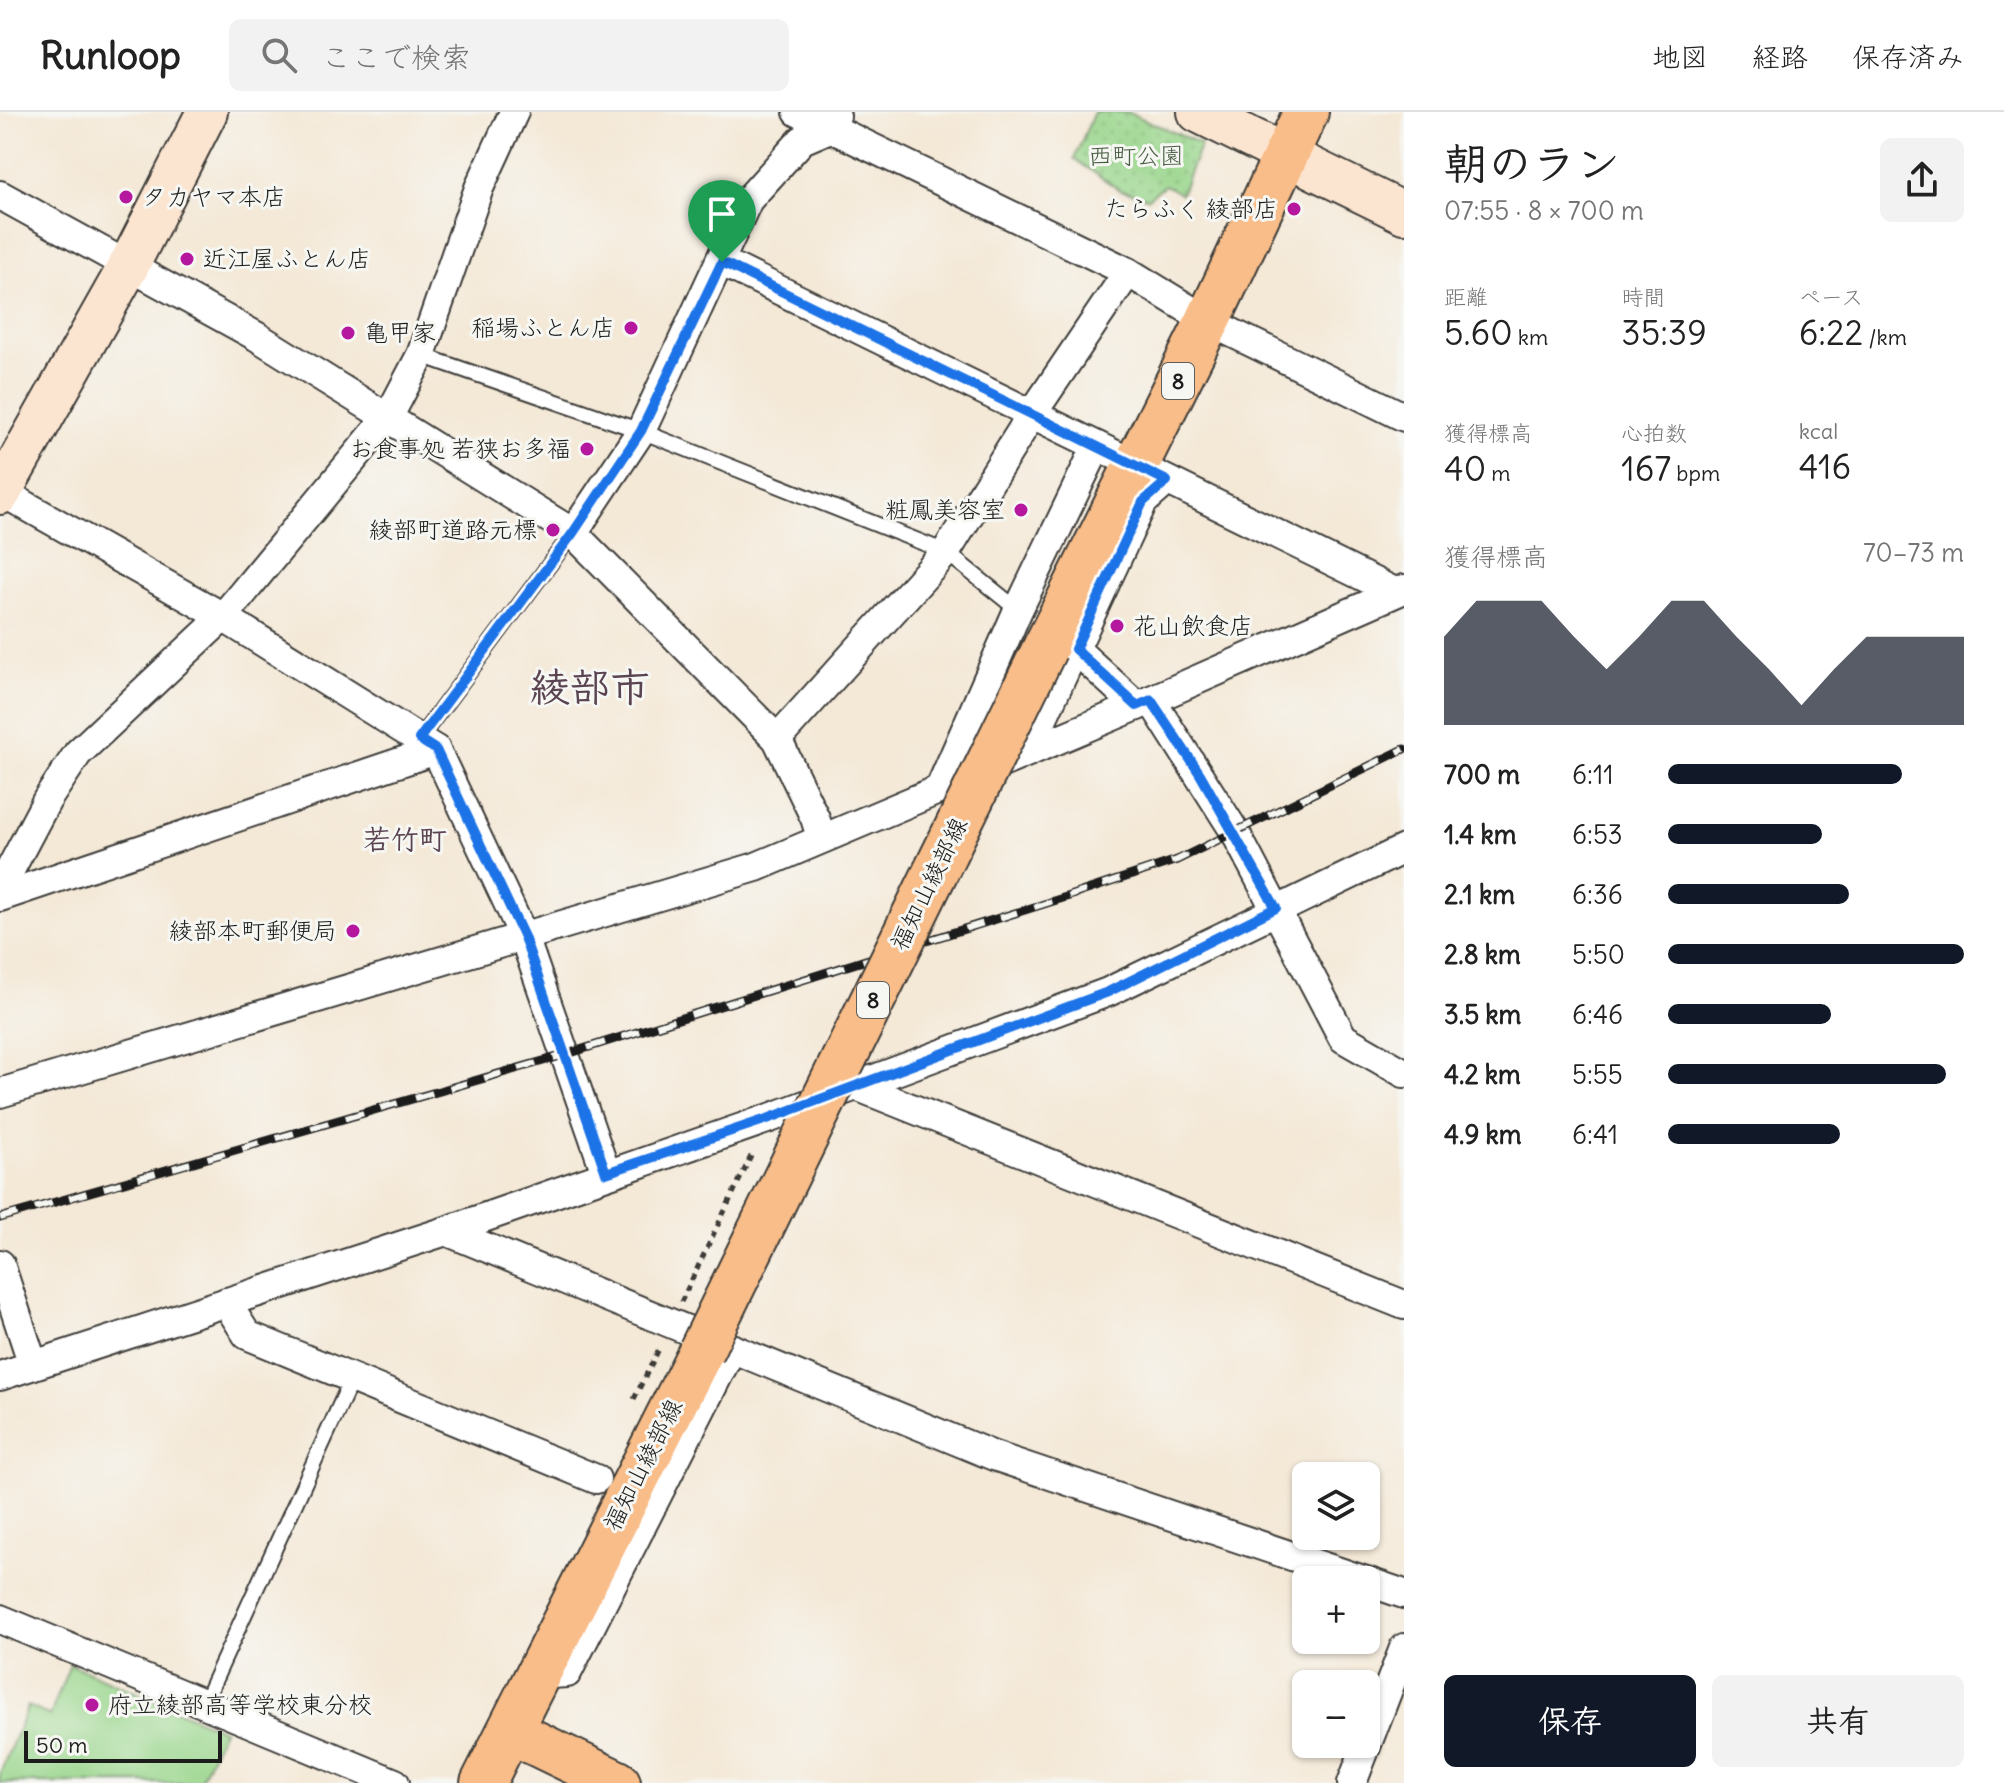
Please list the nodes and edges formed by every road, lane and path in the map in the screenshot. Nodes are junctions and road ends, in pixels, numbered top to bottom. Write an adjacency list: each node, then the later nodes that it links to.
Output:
1 (207, 112): 11 (street)
2 (514, 112): 14 (street)
3 (798, 112): 6 (street)
4 (1198, 112): 7 (street)
5 (1306, 112): 7 (main road, 福知山綾部線 / 8)
6 (835, 120): 10 (street); 12 (street)
7 (1286, 157): 9 (street); 13 (main road, 福知山綾部線 / 8)
8 (0, 195): 11 (street)
9 (1404, 213)
10 (722, 262): 15 (street); 18 (street)
11 (128, 267): 16 (street); 21 (street)
12 (1128, 272): 13 (street); 15 (street)
13 (1208, 321): 17 (street); 20 (main road, 福知山綾部線 / 8)
14 (421, 355): 16 (street); 18 (lane)
15 (1032, 414): 19 (street); 23 (street)
16 (389, 416): 22 (street); 26 (street)
17 (1404, 417)
18 (641, 431): 22 (street); 23 (lane)
19 (1097, 446): 20 (street); 25 (street)
20 (1152, 473): 24 (street); 27 (main road, 福知山綾部線 / 8)
21 (1, 492): 26 (street)
22 (573, 533): 29 (street); 30 (lane)
23 (946, 552): 25 (lane); 29 (street)
24 (1400, 591): 28 (street)
25 (1018, 610): 32 (street)
26 (223, 617): 30 (street); 35 (street)
27 (1060, 649): 28 (street); 31 (street); 47 (main road, 福知山綾部線 / 8, bridge)
28 (1144, 703): 31 (street); 37 (street)
29 (777, 739): 33 (street)
30 (427, 744): 36 (street); 38 (street)
31 (1027, 752): 32 (street)
32 (940, 788): 33 (street)
33 (821, 837): 38 (street)
34 (1404, 849): 37 (street)
35 (0, 889)
36 (0, 897)
37 (1276, 908): 39 (street); 40 (street)
38 (524, 937): 41 (street); 42 (street)
39 (1404, 1073)
40 (856, 1086): 42 (street); 46 (street)
41 (0, 1093)
42 (606, 1173): 43 (street)
43 (446, 1231): 45 (street); 47 (street)
44 (0, 1264): 48 (street)
45 (226, 1302): 48 (street); 50 (street)
46 (1404, 1305)
47 (716, 1350): 52 (street); 58 (main road, 福知山綾部線 / 8)
48 (33, 1365): 49 (street)
49 (0, 1376)
50 (351, 1381): 51 (street); 57 (lane)
51 (596, 1479)
52 (1323, 1566)
53 (1380, 1585): 54 (street)
54 (1404, 1594)
55 (0, 1619): 57 (street)
56 (1404, 1648): 63 (street)
57 (204, 1703): 59 (street)
58 (510, 1731): 60 (main road, 福知山綾部線 / 8); 61 (street); 62 (main road)
59 (395, 1783)
60 (483, 1783)
61 (500, 1783)
62 (618, 1783)
63 (1352, 1783)

